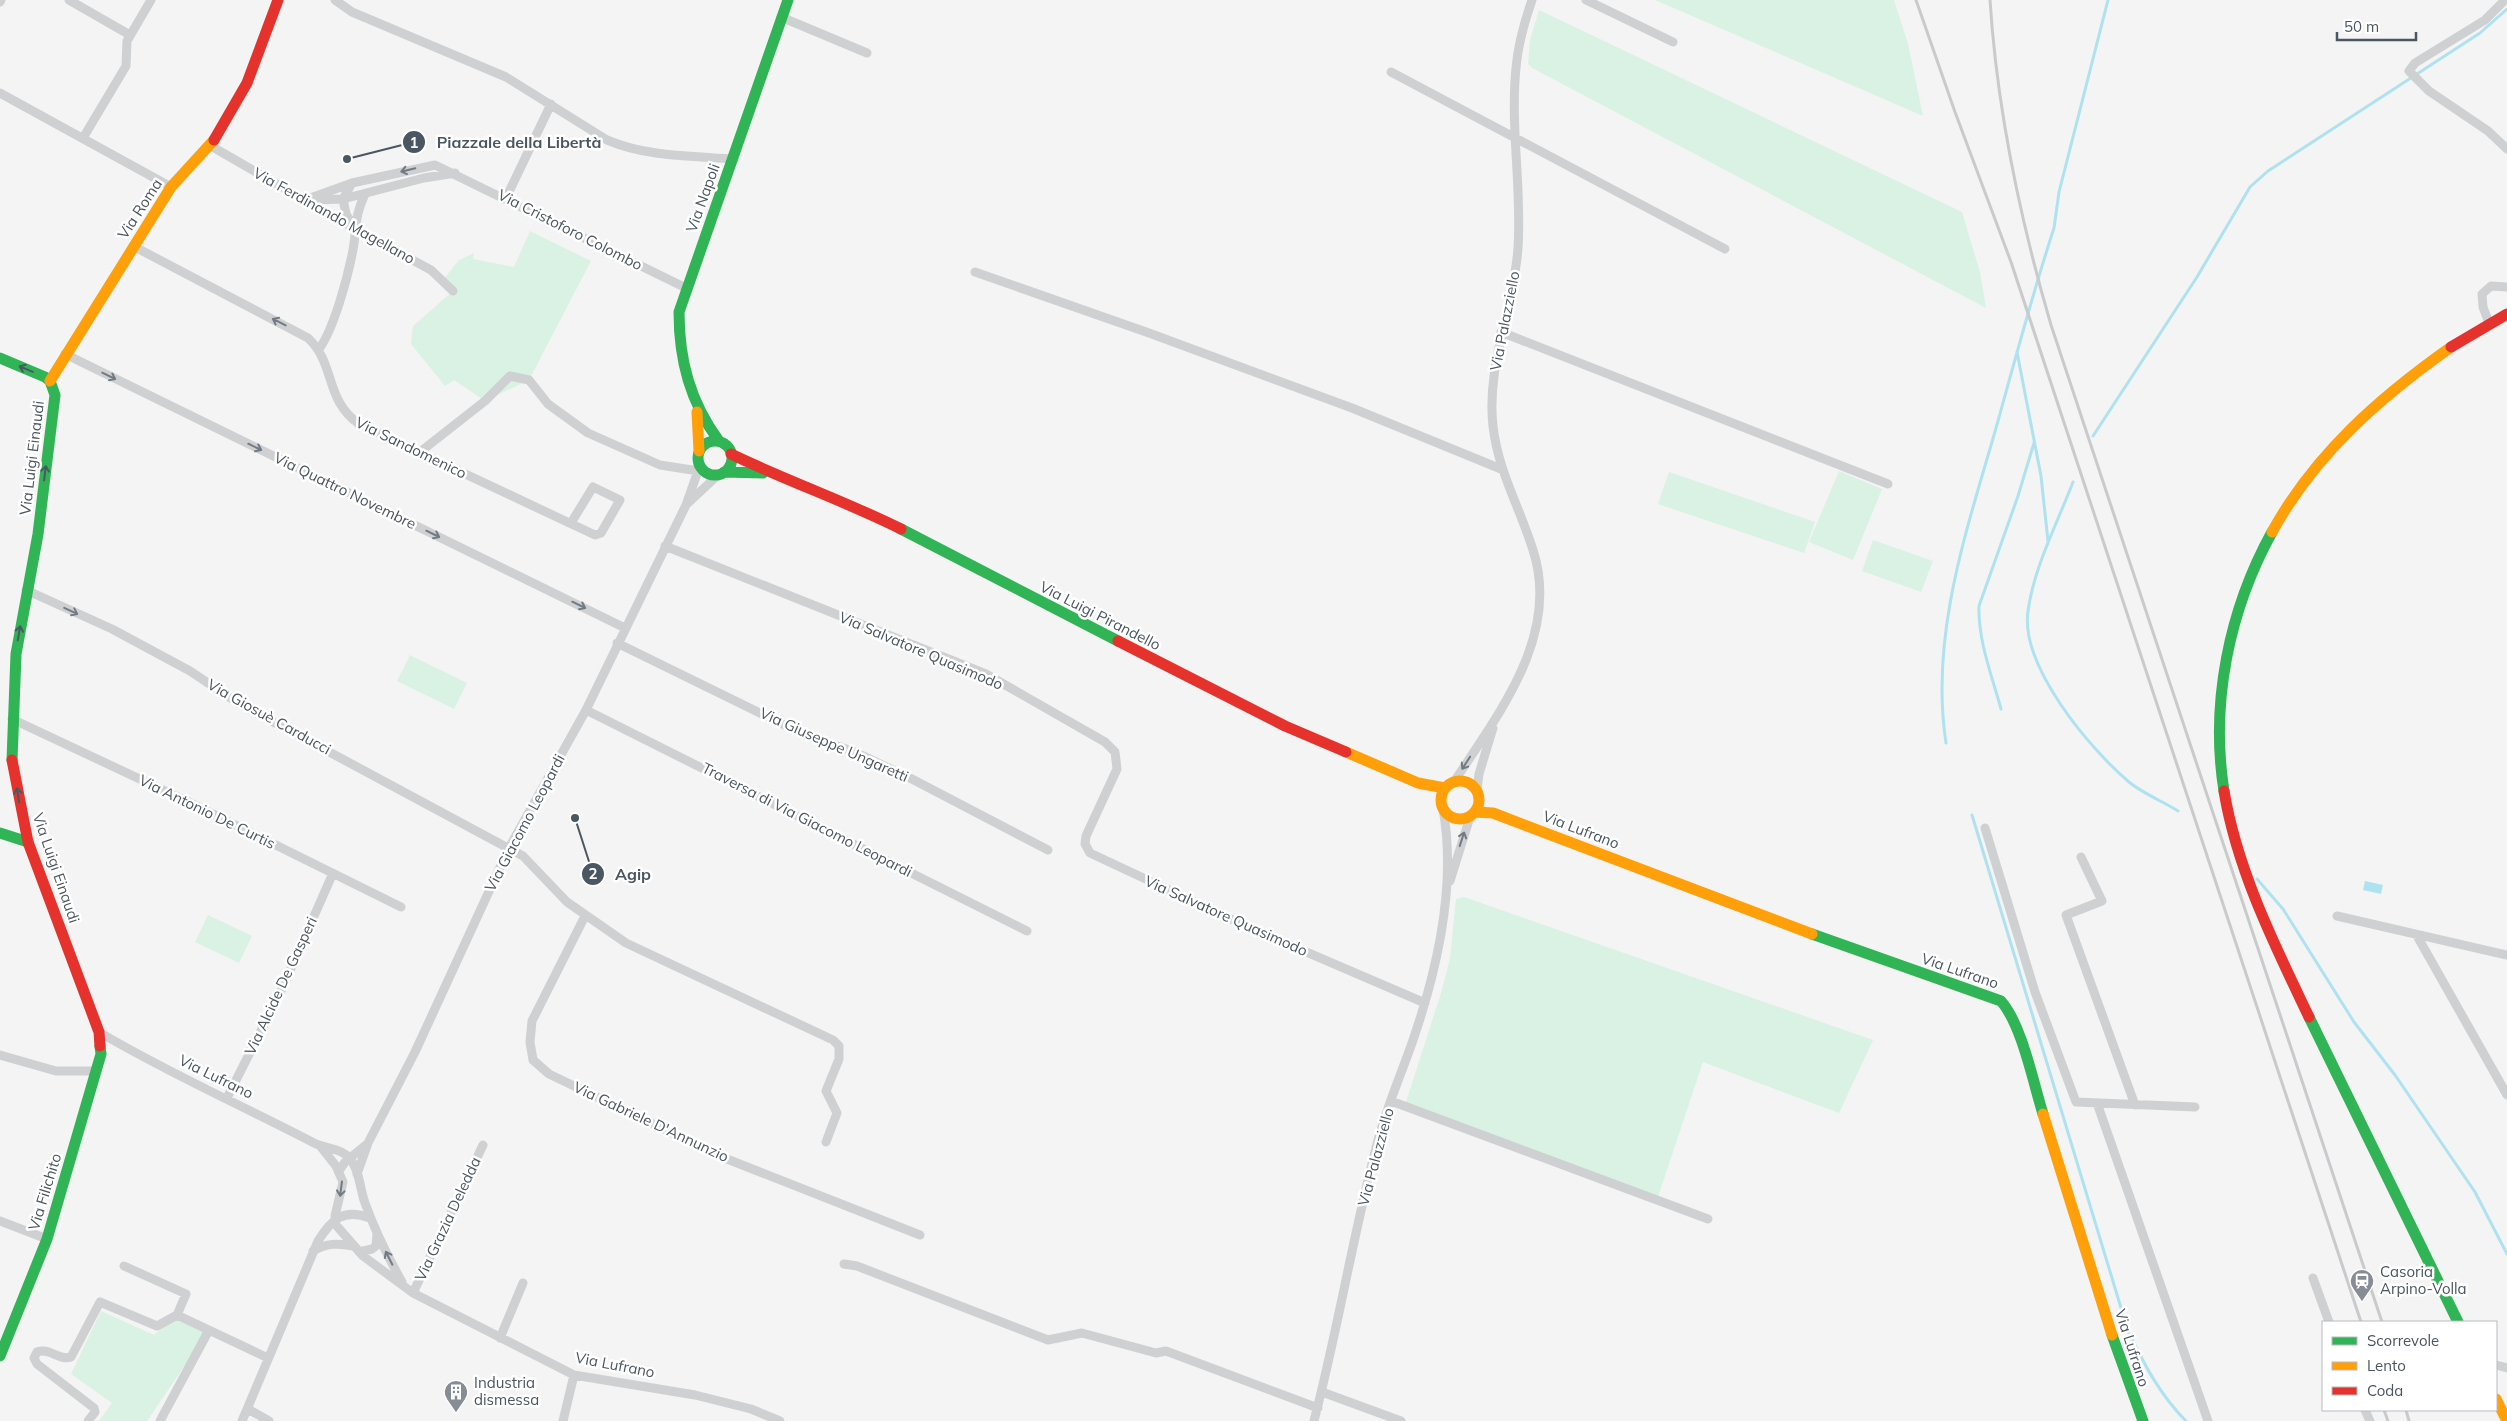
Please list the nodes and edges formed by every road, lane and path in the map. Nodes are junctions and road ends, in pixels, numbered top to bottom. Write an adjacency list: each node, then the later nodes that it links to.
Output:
1 (69, 0): 10 (street)
2 (151, 0): 10 (street)
3 (278, 0): 18 (street, Via Roma)
4 (335, 0): 15 (street)
5 (788, 0): 9 (street, Via Napoli)
6 (1532, 0): 17 (street, Via Palazziello)
7 (1586, 0): 11 (street)
8 (2506, 0): 19 (street)
9 (782, 17): 12 (street); 20 (street, Via Napoli)
10 (130, 35): 16 (street)
11 (1673, 42)
12 (867, 53)
13 (1391, 72): 17 (street)
14 (0, 93): 16 (street)
15 (551, 104): 20 (street); 25 (street)
16 (83, 138): 23 (street)
17 (1516, 140): 30 (street); 37 (street, Via Palazziello)
18 (211, 146): 23 (street, Via Roma); 27 (street, Via Ferdinando Magellano)
19 (2507, 149)
20 (734, 159): 33 (street, Via Napoli)
21 (455, 173): 22 (street, Via Cristoforo Colombo, one-way to 22); 24 (street); 25 (street, Via Cristoforo Colombo)
22 (352, 183): 26 (street); 27 (street, Via Cristoforo Colombo)
23 (171, 188): 29 (street, Via Roma)
24 (365, 194): 26 (street); 28 (street)
25 (506, 198): 33 (street, Via Cristoforo Colombo)
26 (343, 199): 27 (street); 28 (street)
27 (305, 200): 28 (street, Via Ferdinando Magellano)
28 (354, 229): 34 (street, Via Ferdinando Magellano); 38 (street)
29 (133, 246): 38 (street, one-way to 29); 39 (street, Via Roma)
30 (1725, 249)
31 (974, 272): 48 (street)
32 (2507, 287): 36 (street)
33 (686, 288): 42 (street, Via Napoli)
34 (453, 291)
35 (2507, 314): 36 (street)
36 (2489, 323): 115 (street)
37 (1501, 332): 48 (street, Via Palazziello); 51 (street)
38 (319, 349): 44 (street, Via Sandomenico)
39 (65, 354): 41 (street, Via Roma); 56 (street, Via Quattro Novembre, one-way to 56)
40 (0, 358): 41 (street, one-way to 40)
41 (50, 381): 55 (street, Via Luigi Einaudi, one-way to 41)
42 (697, 410): 43 (street, Via Napoli); 46 (street, Via Napoli)
43 (719, 441): 45 (street); 46 (street)
44 (420, 452): 47 (street); 53 (street, Via Sandomenico)
45 (731, 454): 49 (street); 50 (street, Via Luigi Pirandello)
46 (700, 462): 47 (street); 47 (street); 49 (street); 52 (street, Via Giacomo Leopardi)
47 (680, 469)
48 (1501, 469): 59 (street, Via Palazziello)
49 (721, 473): 50 (street, Via Luigi Pirandello); 52 (street, Via Giacomo Leopardi)
50 (770, 473): 61 (street, Via Luigi Pirandello)
51 (1888, 484)
52 (686, 505): 54 (street, Via Giacomo Leopardi)
53 (571, 523): 53 (street, Via Sandomenico)
54 (665, 546): 56 (street, Via Giacomo Leopardi); 81 (street, Via Salvatore Quasimodo)
55 (26, 590): 60 (street, Via Luigi Einaudi, one-way to 55); 70 (street, Via Giosuè Carducci, one-way to 70)
56 (625, 628): 57 (street, Via Giacomo Leopardi)
57 (617, 643): 58 (street, Via Giacomo Leopardi); 71 (street, Via Giuseppe Ungaretti)
58 (586, 710): 70 (street, Via Giacomo Leopardi); 78 (street, Traversa di Via Giacomo Leopardi)
59 (1497, 716): 62 (street, Via Palazziello, one-way to 62); 63 (street, Via Palazziello)
60 (12, 719): 69 (street, Via Luigi Einaudi, one-way to 60); 73 (street, Via Antonio De Curtis)
61 (1418, 783): 62 (street, Via Luigi Pirandello); 64 (street, Via Luigi Pirandello)
62 (1450, 785): 63 (street); 64 (street)
63 (1478, 793): 65 (street, Via Lufrano); 66 (street)
64 (1442, 804): 66 (street); 74 (street, Via Palazziello)
65 (1493, 813): 66 (street, Via Lufrano); 133 (street, Via Lufrano)
66 (1473, 814): 74 (street, Via Palazziello, one-way to 66)
67 (1985, 828): 88 (street)
68 (0, 833): 69 (street)
69 (28, 842): 82 (street, Via Luigi Einaudi)
70 (509, 848): 76 (street); 92 (street, Via Giacomo Leopardi)
71 (1048, 850)
72 (2082, 857): 89 (street)
73 (333, 873): 75 (street, Via Antonio De Curtis); 86 (street, Via Alcide De Gasperi)
74 (1446, 896): 81 (street, Via Palazziello)
75 (401, 907)
76 (585, 916): 91 (street); 103 (street, Via Gabriele D'Annunzio)
77 (2337, 916): 79 (street)
78 (1027, 931)
79 (2416, 934): 80 (street); 85 (street)
80 (2507, 954)
81 (1425, 1002): 87 (street, Via Palazziello)
82 (99, 1032): 84 (street, Via Filichito); 86 (street, Via Lufrano)
83 (0, 1055): 84 (street)
84 (97, 1071): 104 (street, Via Filichito)
85 (2507, 1095)
86 (228, 1098): 94 (street, Via Lufrano)
87 (1390, 1101): 99 (street); 121 (street, Via Palazziello)
88 (2097, 1103): 89 (street); 134 (street)
89 (2135, 1105): 90 (street)
90 (2195, 1107)
91 (826, 1142)
92 (368, 1143): 95 (street, Via Giacomo Leopardi); 97 (street, Via Giacomo Leopardi)
93 (483, 1144): 112 (street, Via Grazia Deledda)
94 (321, 1147): 95 (street, Via Lufrano); 96 (street, Via Lufrano)
95 (349, 1158): 96 (street); 97 (street, Via Lufrano)
96 (339, 1171): 100 (street, one-way to 100)
97 (357, 1174): 98 (street, Via Lufrano)
98 (370, 1218): 100 (street); 102 (street, Via Lufrano)
99 (1708, 1219)
100 (336, 1220): 105 (street, Via Lufrano); 106 (street)
101 (0, 1221): 104 (street)
102 (376, 1232): 105 (street); 110 (street, Via Lufrano, one-way to 102)
103 (920, 1235)
104 (47, 1239): 118 (street, Via Filichito)
105 (356, 1249): 106 (street); 110 (street, Via Lufrano)
106 (312, 1251): 119 (street)
107 (844, 1264): 123 (street)
108 (124, 1266): 113 (street)
109 (2313, 1278): 114 (street)
110 (402, 1283): 112 (street, Via Lufrano)
111 (523, 1283): 117 (street)
112 (413, 1293): 117 (street, Via Lufrano)
113 (177, 1314): 116 (street); 125 (street)
114 (2329, 1321)
115 (2458, 1321)
116 (209, 1330): 119 (street); 126 (street)
117 (500, 1338): 120 (street, Via Lufrano)
118 (0, 1356)
119 (268, 1358): 124 (street)
120 (574, 1375): 129 (street); 130 (street, Via Lufrano)
121 (1322, 1392): 123 (street, Via Palazziello); 132 (street)
122 (2497, 1401): 135 (street)
123 (1318, 1408): 131 (street, Via Palazziello)
124 (248, 1409): 127 (street); 128 (street)
125 (88, 1421)
126 (160, 1421)
127 (242, 1421)
128 (269, 1421)
129 (563, 1421)
130 (780, 1421)
131 (1314, 1421)
132 (1401, 1421)
133 (2143, 1421)
134 (2208, 1421)
135 (2507, 1421)

